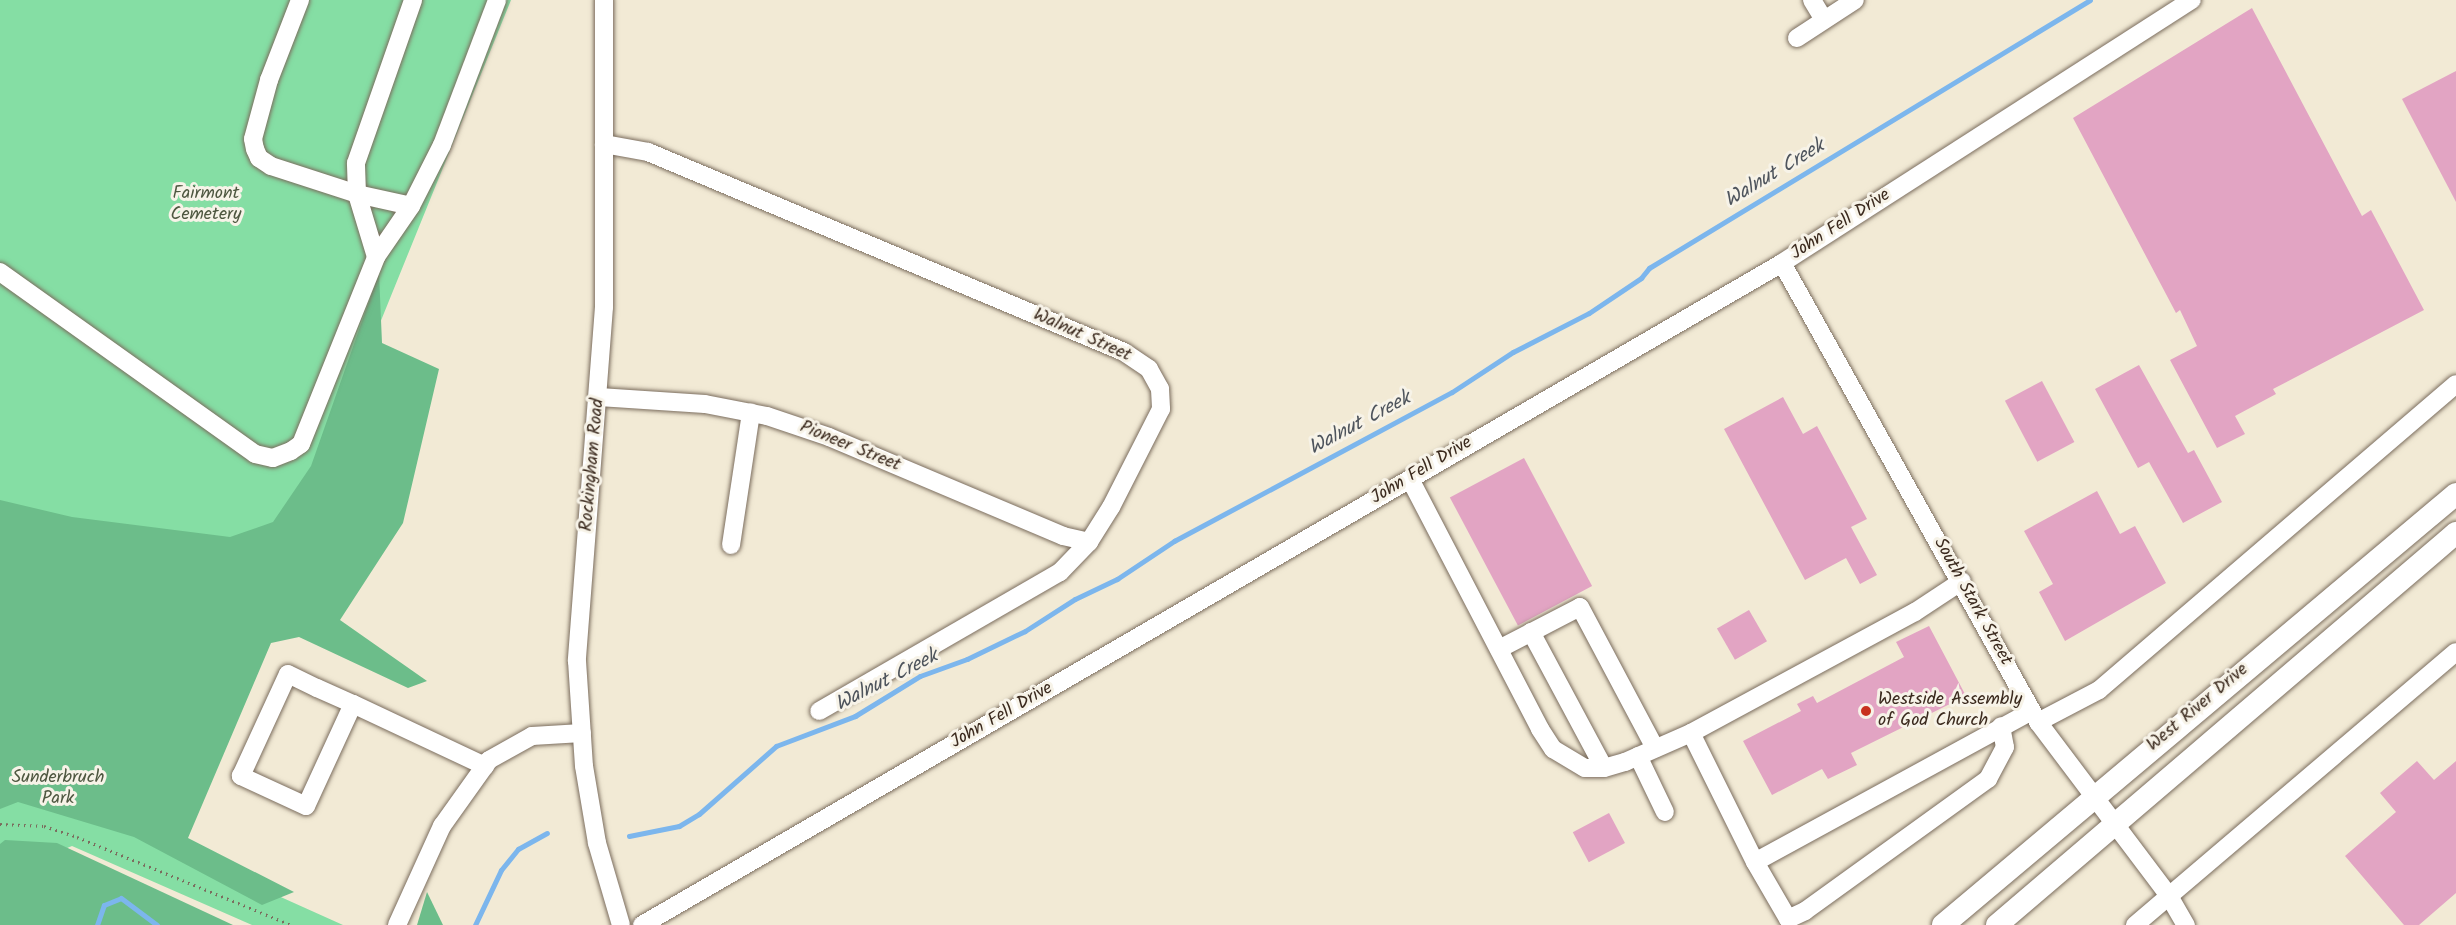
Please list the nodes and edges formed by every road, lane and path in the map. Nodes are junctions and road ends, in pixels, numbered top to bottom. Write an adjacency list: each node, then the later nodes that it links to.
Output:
1 (300, 0): 11 (street)
2 (413, 0): 11 (street)
3 (497, 0): 12 (street)
4 (604, 0): 10 (street, Rockingham Road)
5 (1812, 0): 8 (street)
6 (1855, 0): 8 (street)
7 (2192, 0): 14 (street, John Fell Drive)
8 (1824, 20): 9 (street)
9 (1797, 38)
10 (604, 144): 17 (street, Rockingham Road); 22 (street, Walnut Street)
11 (357, 194): 12 (street); 13 (street)
12 (411, 206): 13 (street)
13 (376, 257): 15 (street)
14 (1782, 263): 19 (street, John Fell Drive); 24 (street, South Stark Street)
15 (0, 272)
16 (2456, 384): 30 (street)
17 (599, 397): 18 (street, Pioneer Street); 32 (street, Rockingham Road)
18 (751, 413): 22 (street, Pioneer Street); 23 (street)
19 (1410, 479): 26 (street); 47 (street, John Fell Drive)
20 (2456, 494): 38 (main road, West River Drive)
21 (2456, 533): 41 (main road, West River Drive)
22 (1089, 542): 29 (street, Walnut Street)
23 (731, 545)
24 (1962, 581): 30 (street, South Stark Street); 33 (street)
25 (1531, 632): 26 (street); 34 (street); 37 (street)
26 (1499, 649): 37 (street)
27 (2456, 652): 43 (street)
28 (353, 704): 28 (street); 36 (street)
29 (819, 711)
30 (2035, 717): 31 (street); 38 (street, South Stark Street)
31 (2001, 726): 42 (street); 42 (street)
32 (582, 733): 36 (street); 46 (street, Rockingham Road)
33 (1691, 733): 34 (street); 42 (street)
34 (1655, 748): 35 (street)
35 (1638, 756): 37 (street); 39 (street)
36 (485, 766): 45 (street)
37 (1604, 768)
38 (2092, 797): 41 (street, South Stark Street); 48 (main road, West River Drive)
39 (1665, 812)
40 (0, 824): 44 (path)
41 (2113, 825): 43 (street, South Stark Street); 49 (main road, West River Drive)
42 (1755, 862)
43 (2169, 896): 50 (street); 51 (street, South Stark Street)
44 (292, 925)
45 (397, 925)
46 (621, 925)
47 (642, 925)
48 (1943, 925)
49 (1997, 925)
50 (2135, 925)
51 (2186, 925)

